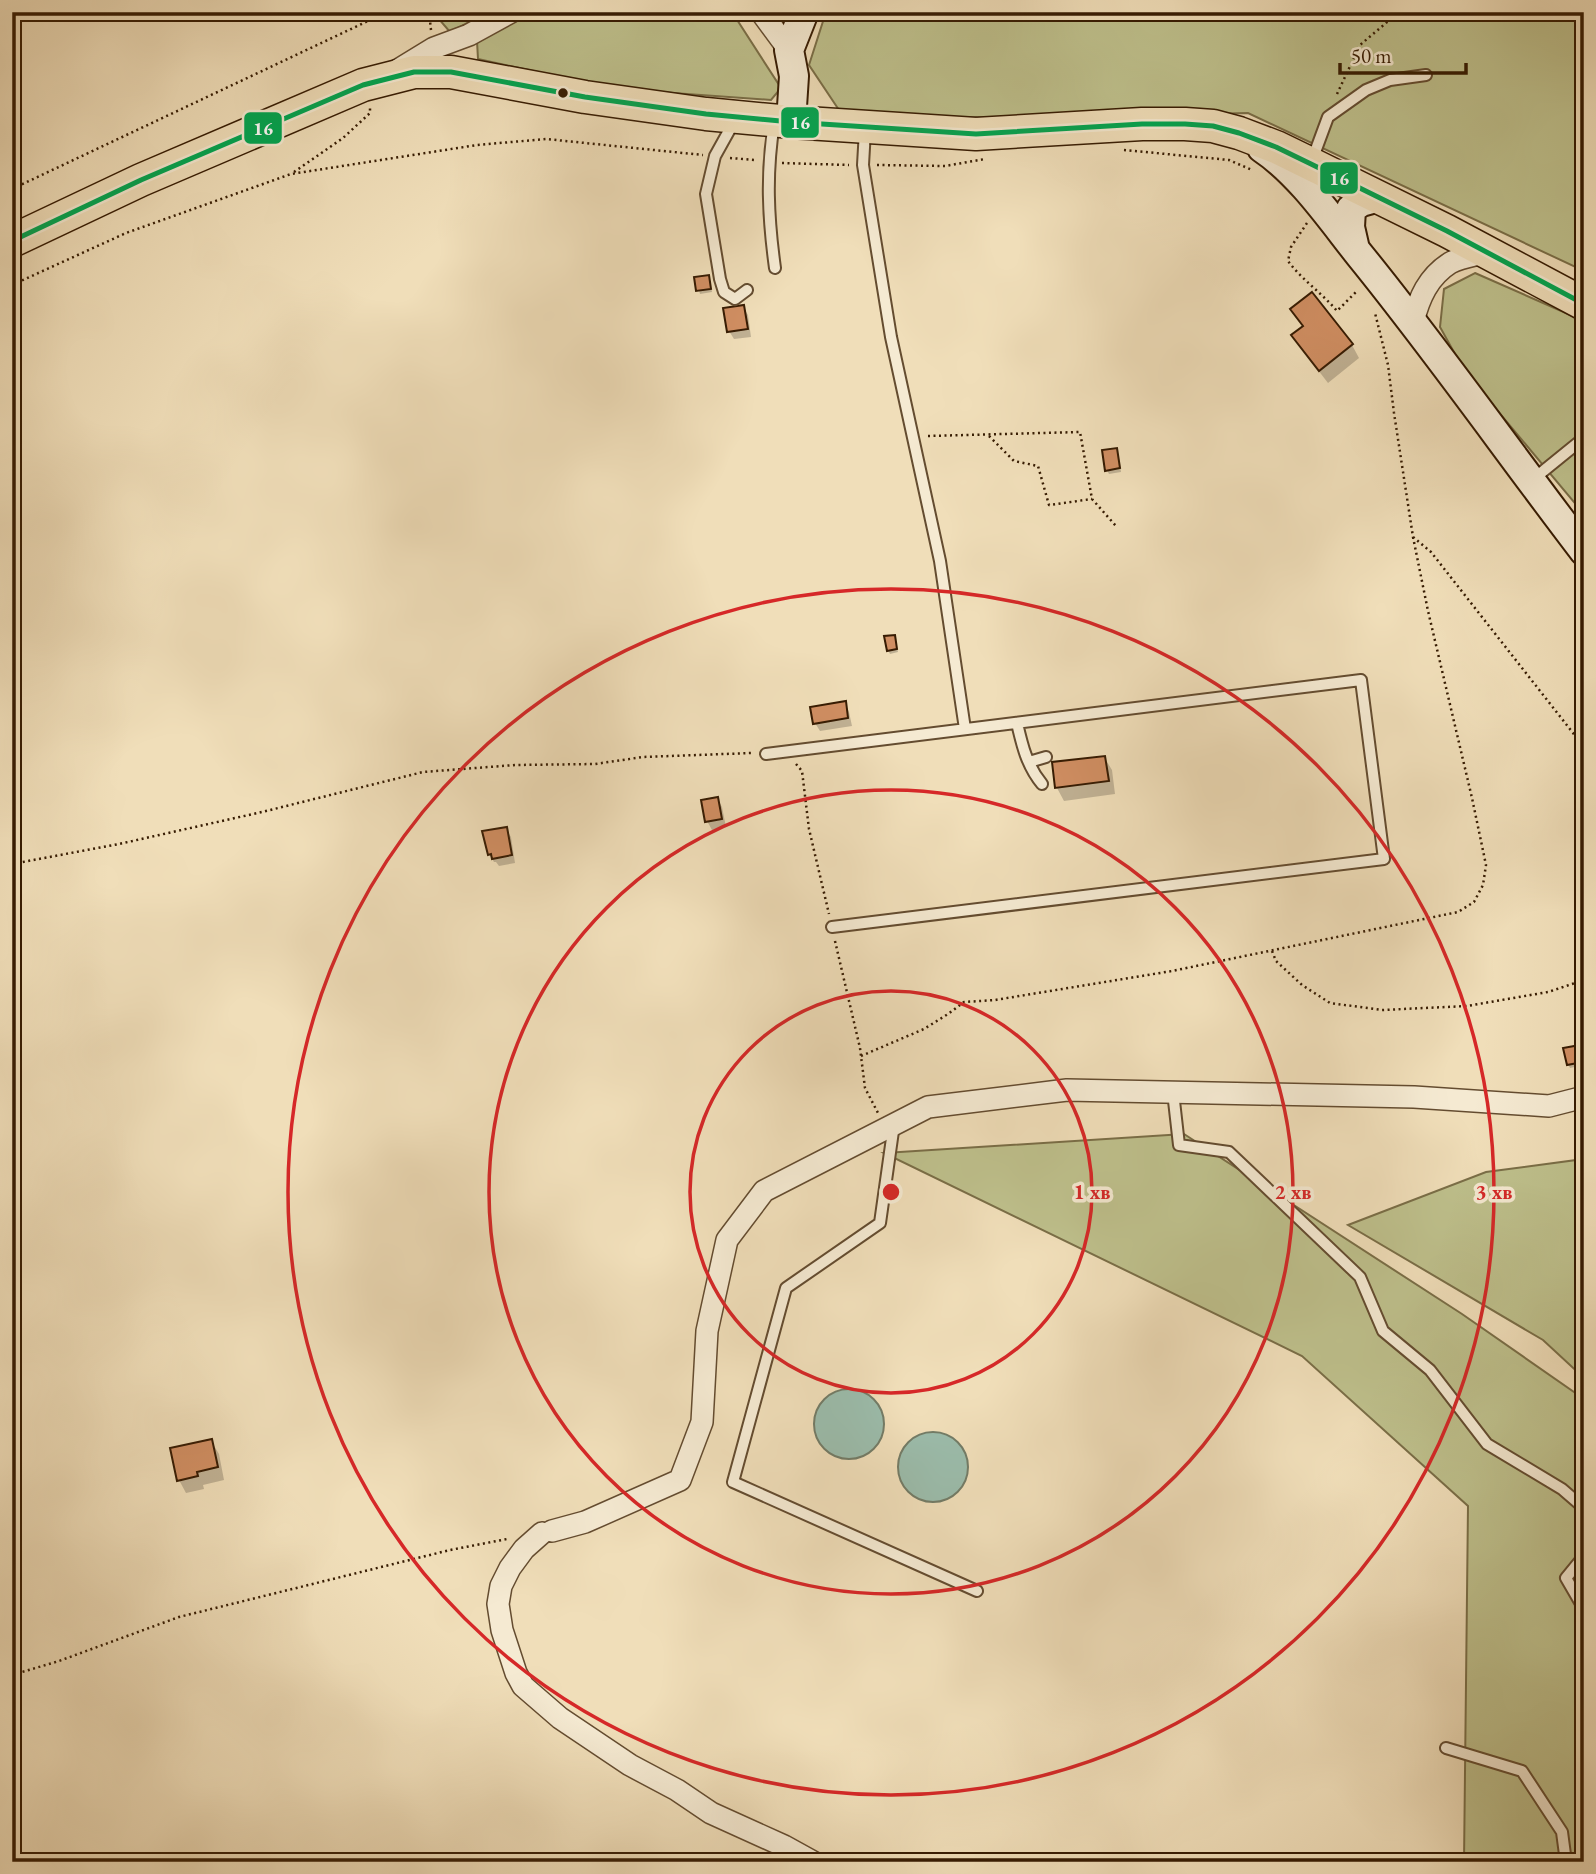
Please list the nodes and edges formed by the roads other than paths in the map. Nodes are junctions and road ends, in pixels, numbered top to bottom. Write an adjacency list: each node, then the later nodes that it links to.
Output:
1 (511, 12): 6 (street)
2 (761, 12): 4 (street)
3 (804, 12): 4 (main road)
4 (789, 50): 8 (main road)
5 (1426, 75): 11 (lane)
6 (384, 79): 7 (main road); 13 (main road)
7 (736, 117): 8 (main road); 17 (lane)
8 (783, 121): 9 (main road); 16 (lane)
9 (865, 127): 10 (main road); 24 (lane)
10 (1240, 133): 11 (main road); 14 (main road)
11 (1325, 171): 12 (main road); 14 (main road)
12 (1379, 197): 14 (main road); 15 (main road)
13 (12, 241)
14 (1355, 249): 19 (main road)
15 (1487, 252): 18 (main road); 19 (street)
16 (775, 268)
17 (747, 290)
18 (1584, 304)
19 (1413, 322): 21 (main road)
20 (1584, 438): 21 (lane)
21 (1531, 481): 22 (main road)
22 (1584, 551)
23 (1017, 723): 24 (lane); 27 (lane); 29 (lane)
24 (965, 729): 25 (lane)
25 (766, 754)
26 (1046, 757): 27 (lane)
27 (1029, 762): 28 (lane)
28 (1042, 784)
29 (832, 928)
30 (1174, 1092): 31 (street); 32 (street); 33 (lane)
31 (1584, 1097)
32 (890, 1127): 35 (lane); 38 (street)
33 (1584, 1508)
34 (1584, 1556): 36 (lane)
35 (977, 1591)
36 (1584, 1609)
37 (1446, 1748): 39 (lane)
38 (813, 1862)
39 (1566, 1862)

